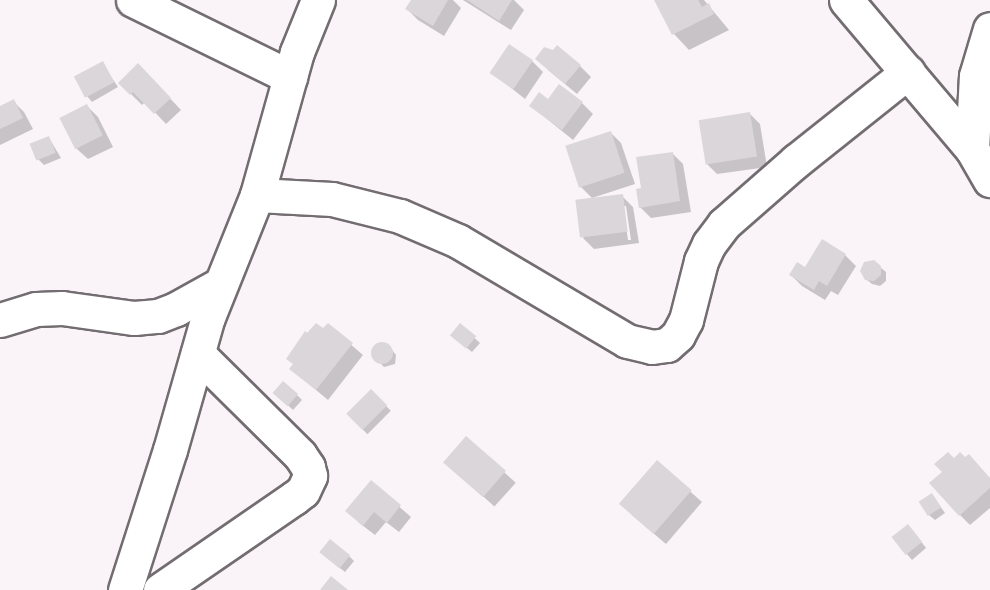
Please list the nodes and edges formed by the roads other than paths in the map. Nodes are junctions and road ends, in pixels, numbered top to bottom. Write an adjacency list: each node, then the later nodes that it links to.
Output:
1 (133, 0): 6 (street)
2 (318, 0): 6 (street)
3 (846, 0): 5 (street)
4 (990, 29): 7 (street)
5 (908, 72): 7 (street); 9 (street)
6 (290, 77): 9 (street)
7 (972, 149): 8 (street)
8 (990, 180)
9 (257, 195): 10 (street)
10 (219, 285): 11 (street); 12 (street)
11 (0, 320)
12 (198, 354): 13 (street); 14 (street)
13 (125, 590)
14 (160, 590)

